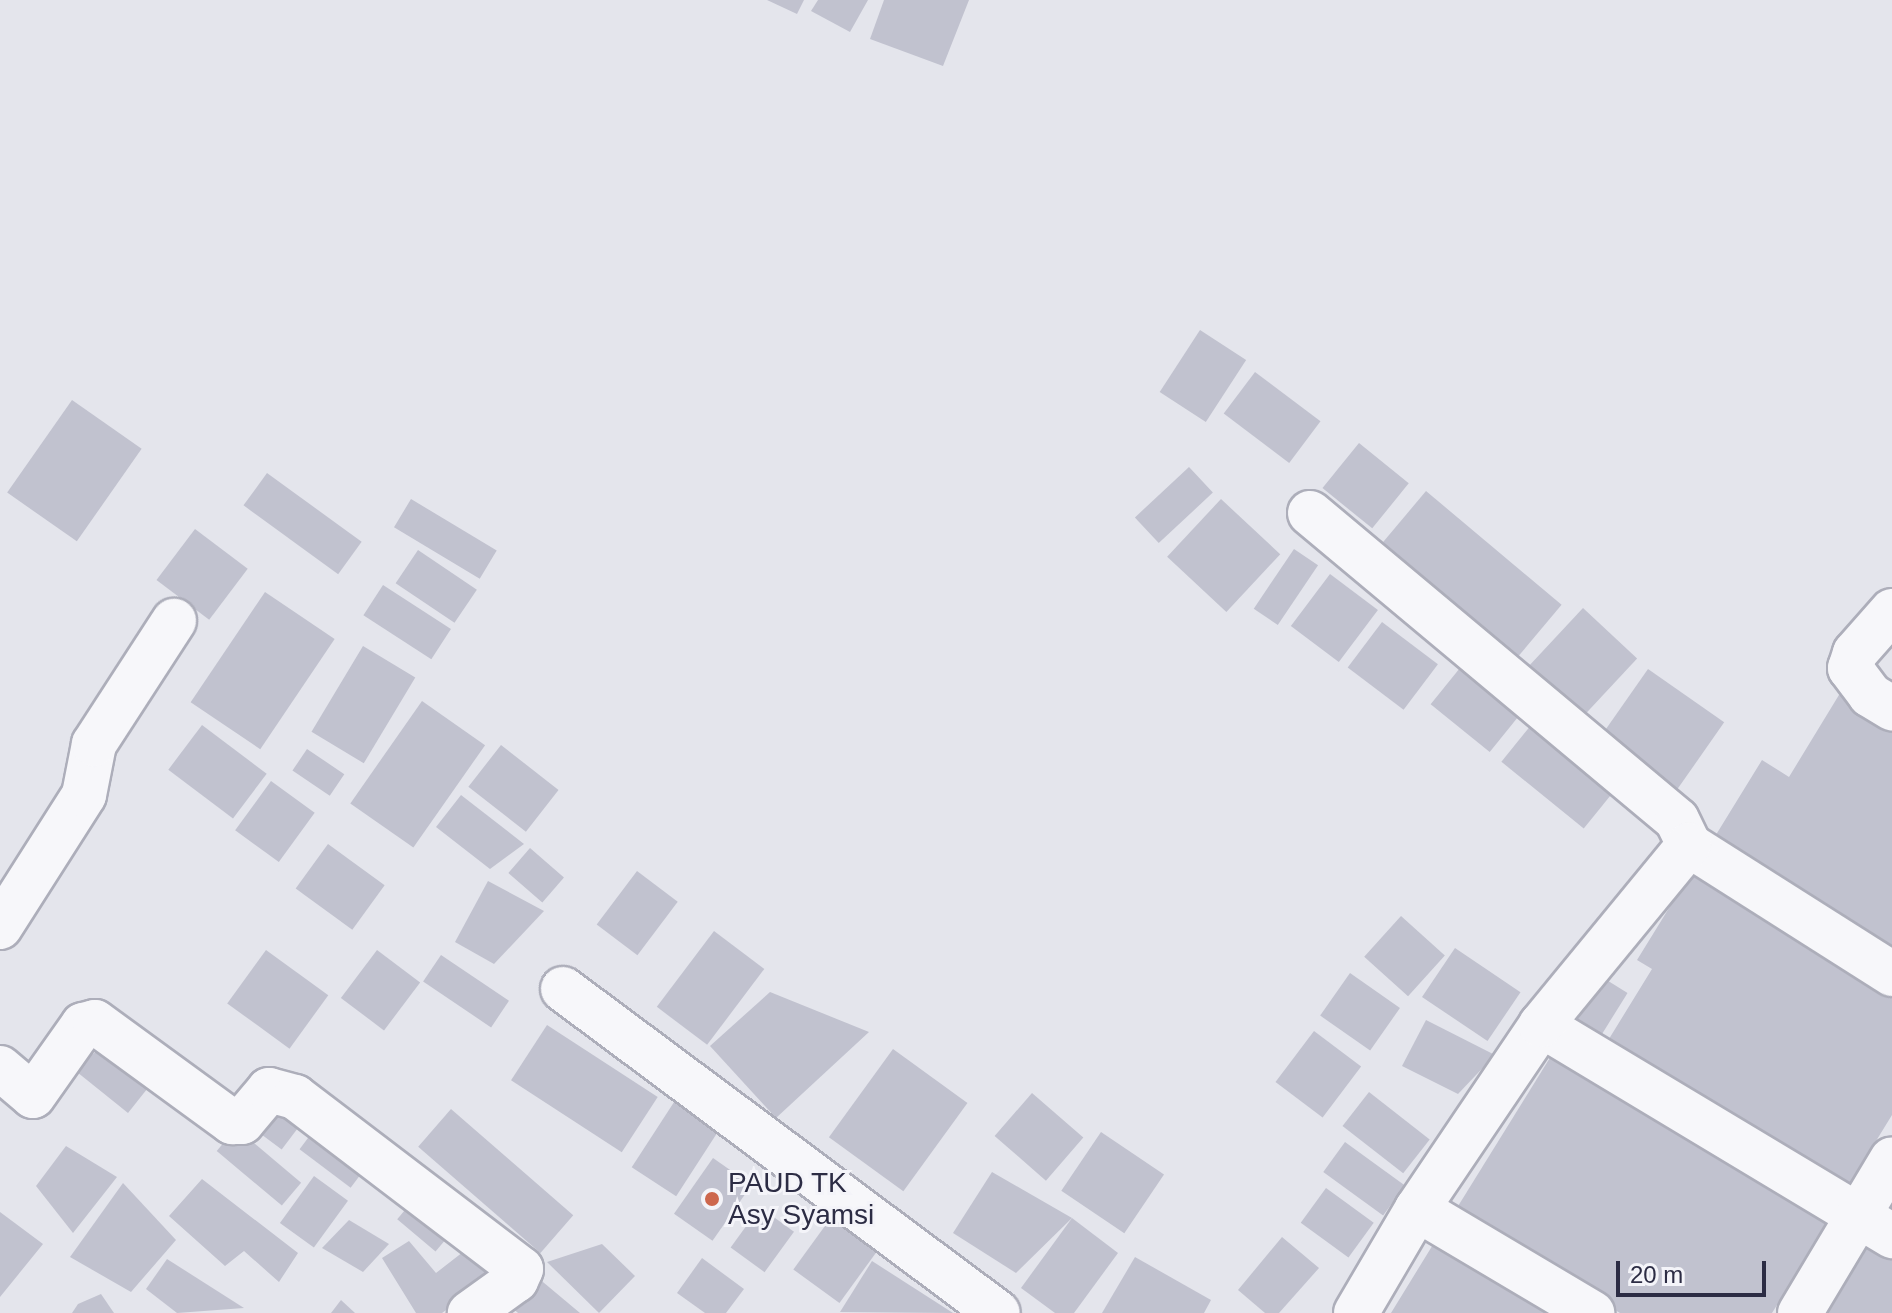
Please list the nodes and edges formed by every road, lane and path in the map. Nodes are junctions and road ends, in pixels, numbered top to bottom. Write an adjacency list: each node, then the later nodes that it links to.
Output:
1 (1310, 513): 5 (street)
2 (1892, 611): 4 (street)
3 (174, 621): 6 (street)
4 (1892, 708)
5 (1685, 836): 7 (street); 9 (street)
6 (0, 927)
7 (1892, 974)
8 (563, 989): 15 (street)
9 (1541, 1025): 12 (street); 13 (street)
10 (0, 1068): 14 (street)
11 (1892, 1159): 13 (street)
12 (1417, 1209): 16 (street); 17 (street)
13 (1875, 1226): 18 (street)
14 (470, 1313)
15 (998, 1313)
16 (1356, 1313)
17 (1592, 1313)
18 (1800, 1313)

